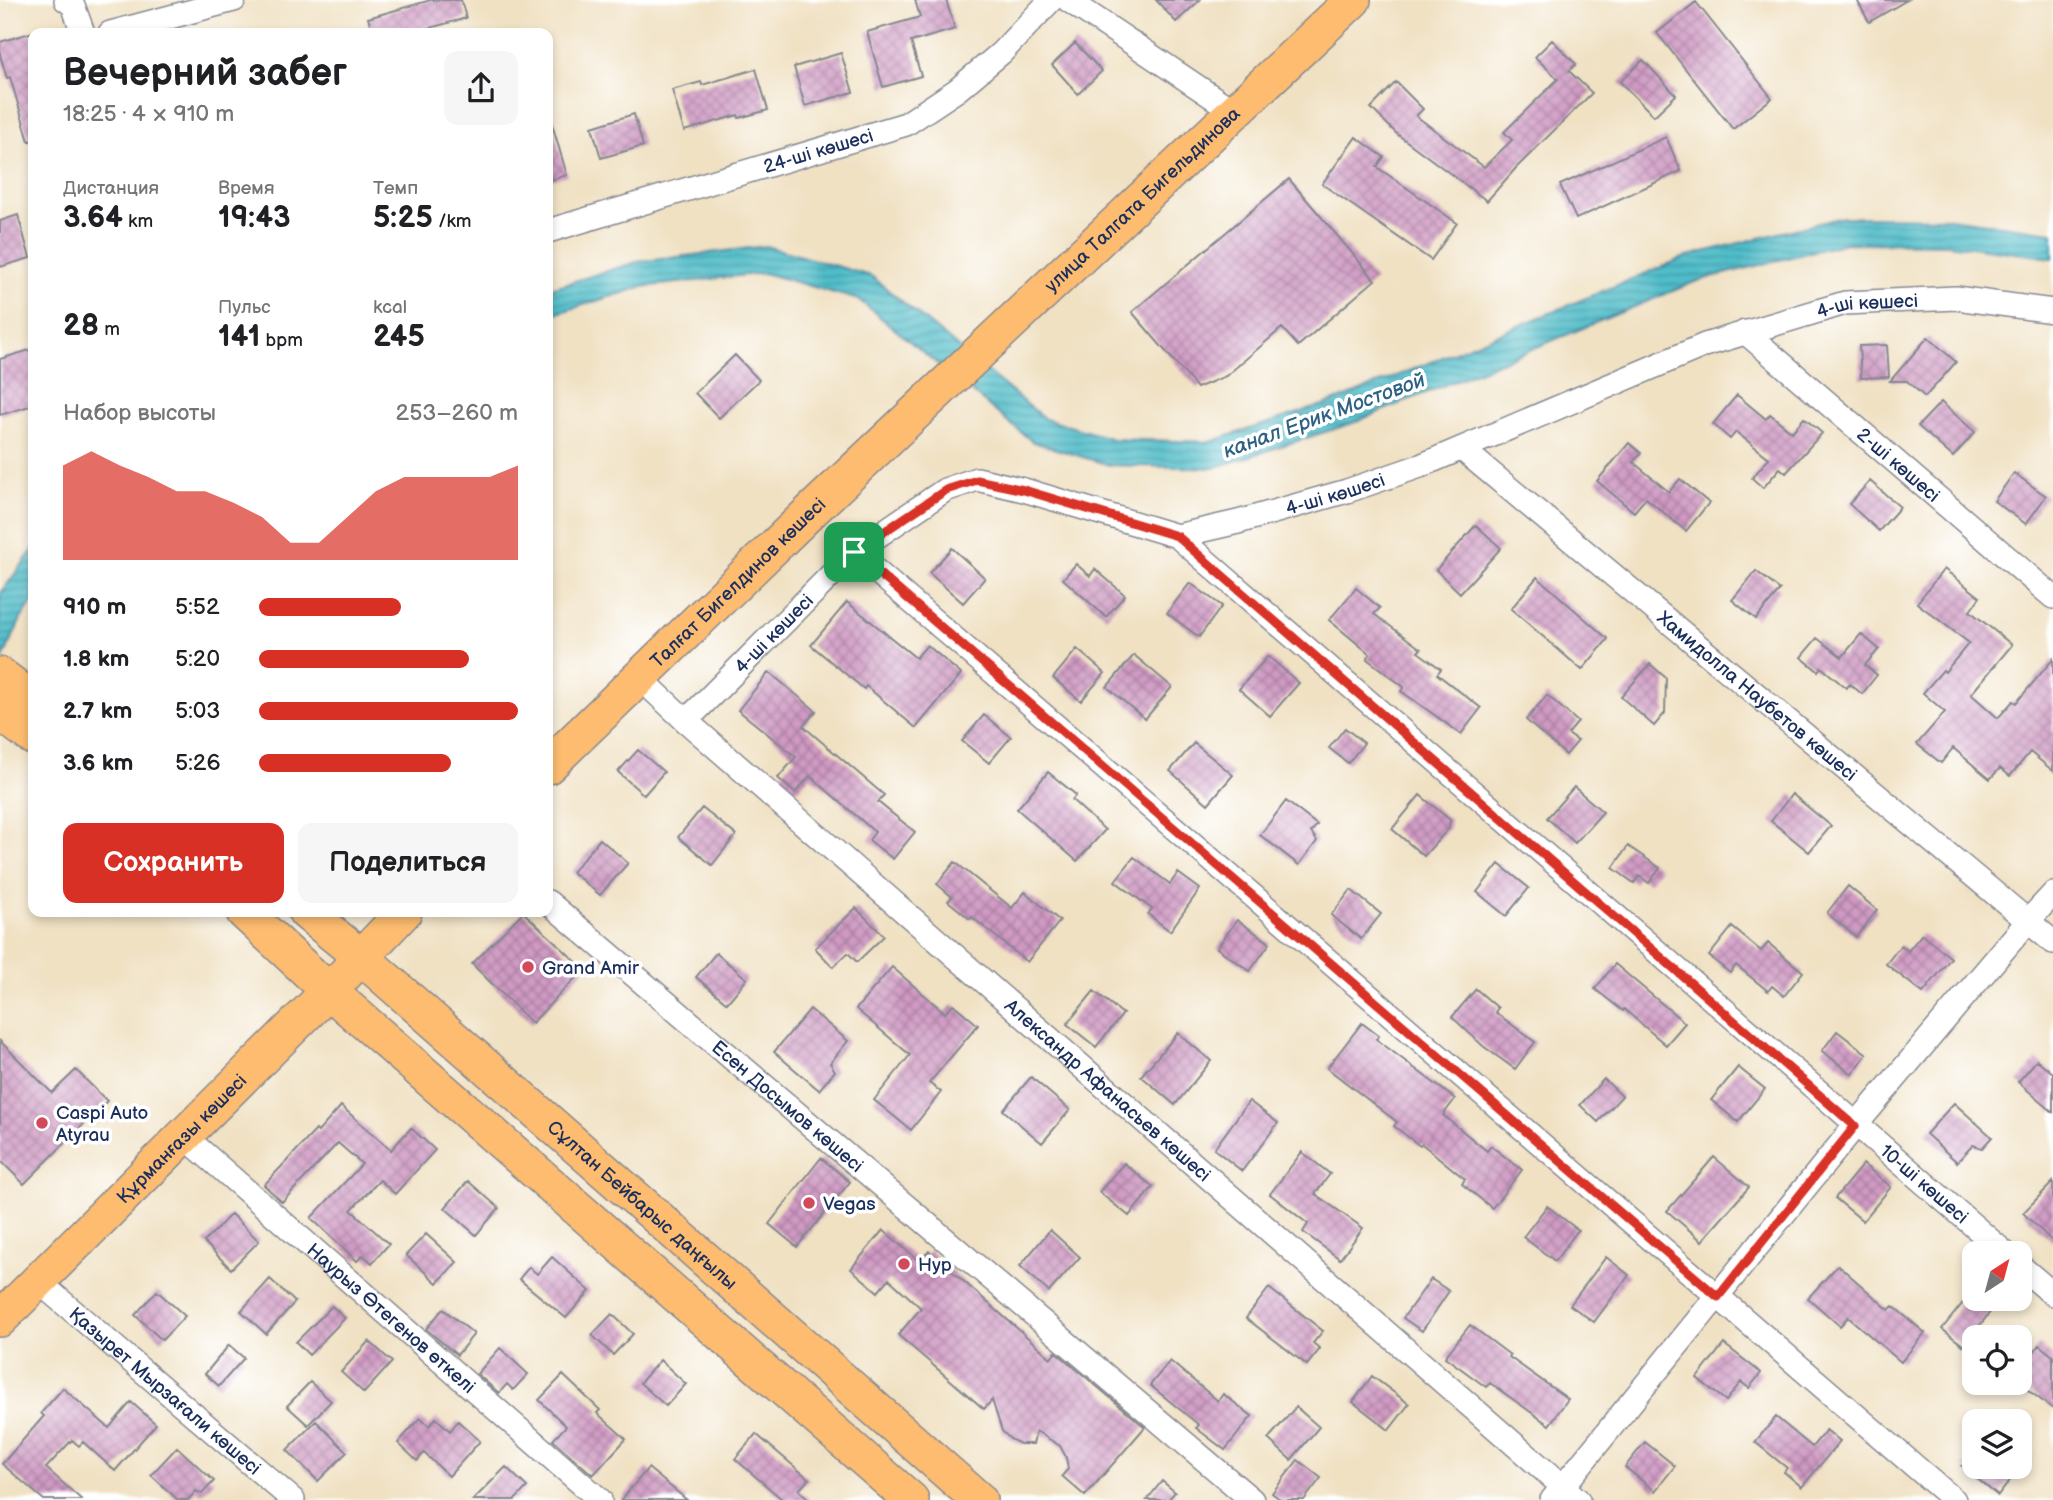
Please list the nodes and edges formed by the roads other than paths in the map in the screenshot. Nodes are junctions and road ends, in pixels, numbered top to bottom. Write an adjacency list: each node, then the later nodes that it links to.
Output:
1 (66, 0): 6 (street)
2 (234, 0): 7 (street)
3 (1051, 0): 9 (street, 24-ші көшесі)
4 (1068, 0): 8 (street)
5 (1353, 0): 8 (main road, улица Талгата Бигельдинова)
6 (87, 28)
7 (129, 28)
8 (1235, 112): 12 (main road, улица Талгата Бигельдинова)
9 (553, 230)
10 (2053, 311): 11 (street, 4-ші көшесі)
11 (1745, 332): 13 (street, 4-ші көшесі); 16 (street, 2-ші көшесі)
12 (929, 400): 18 (main road, Талғат Бигелдинов көшесі)
13 (1462, 449): 14 (street, 4-ші көшесі); 32 (street, Хамидолла Наубетов көшесі)
14 (1177, 536): 15 (street, 4-ші көшесі); 40 (street, 10-ші көшесі)
15 (854, 552): 21 (street, 4-ші көшесі); 46 (street)
16 (2053, 597)
17 (0, 675): 19 (main road)
18 (639, 677): 21 (street, Александр Афанасьев көшесі); 23 (main road, Талғат Бигелдинов көшесі)
19 (28, 696)
20 (0, 712): 22 (main road)
21 (687, 721): 48 (street, Александр Афанасьев көшесі)
22 (28, 733)
23 (553, 761)
24 (2053, 894): 32 (street)
25 (553, 906): 53 (street, Есен Досымов көшесі)
26 (249, 917): 34 (main road)
27 (312, 917): 35 (main road, Сұлтан Бейбарыс даңғылы)
28 (315, 917): 29 (main road)
29 (398, 917)
30 (399, 917): 35 (main road)
31 (399, 917): 36 (main road)
32 (2028, 921): 33 (street, Хамидолла Наубетов көшесі); 40 (street)
33 (2053, 943)
34 (279, 944): 37 (main road); 39 (main road)
35 (361, 957): 36 (main road, Сұлтан Бейбарыс даңғылы); 37 (main road, Құрманғазы көшесі)
36 (391, 984): 52 (main road, Сұлтан Бейбарыс даңғылы)
37 (329, 991): 38 (main road); 39 (main road, Құрманғазы көшесі)
38 (369, 1026): 39 (main road); 51 (main road)
39 (289, 1031): 41 (main road, Құрманғазы көшесі)
40 (1855, 1126): 42 (street, 10-ші көшесі); 46 (street)
41 (184, 1136): 44 (main road, Құрманғазы көшесі); 50 (street, Наурыз Өтегенов өткелі)
42 (1991, 1241)
43 (2032, 1276): 45 (street)
44 (38, 1281): 47 (main road, Құрманғазы көшесі); 49 (street, Қазырет Мырзағали көшесі)
45 (2053, 1294)
46 (1718, 1297): 48 (street); 54 (street)
47 (0, 1318)
48 (1564, 1496)
49 (293, 1500)
50 (600, 1500)
51 (911, 1500)
52 (979, 1500)
53 (1252, 1500)
54 (1954, 1500)

